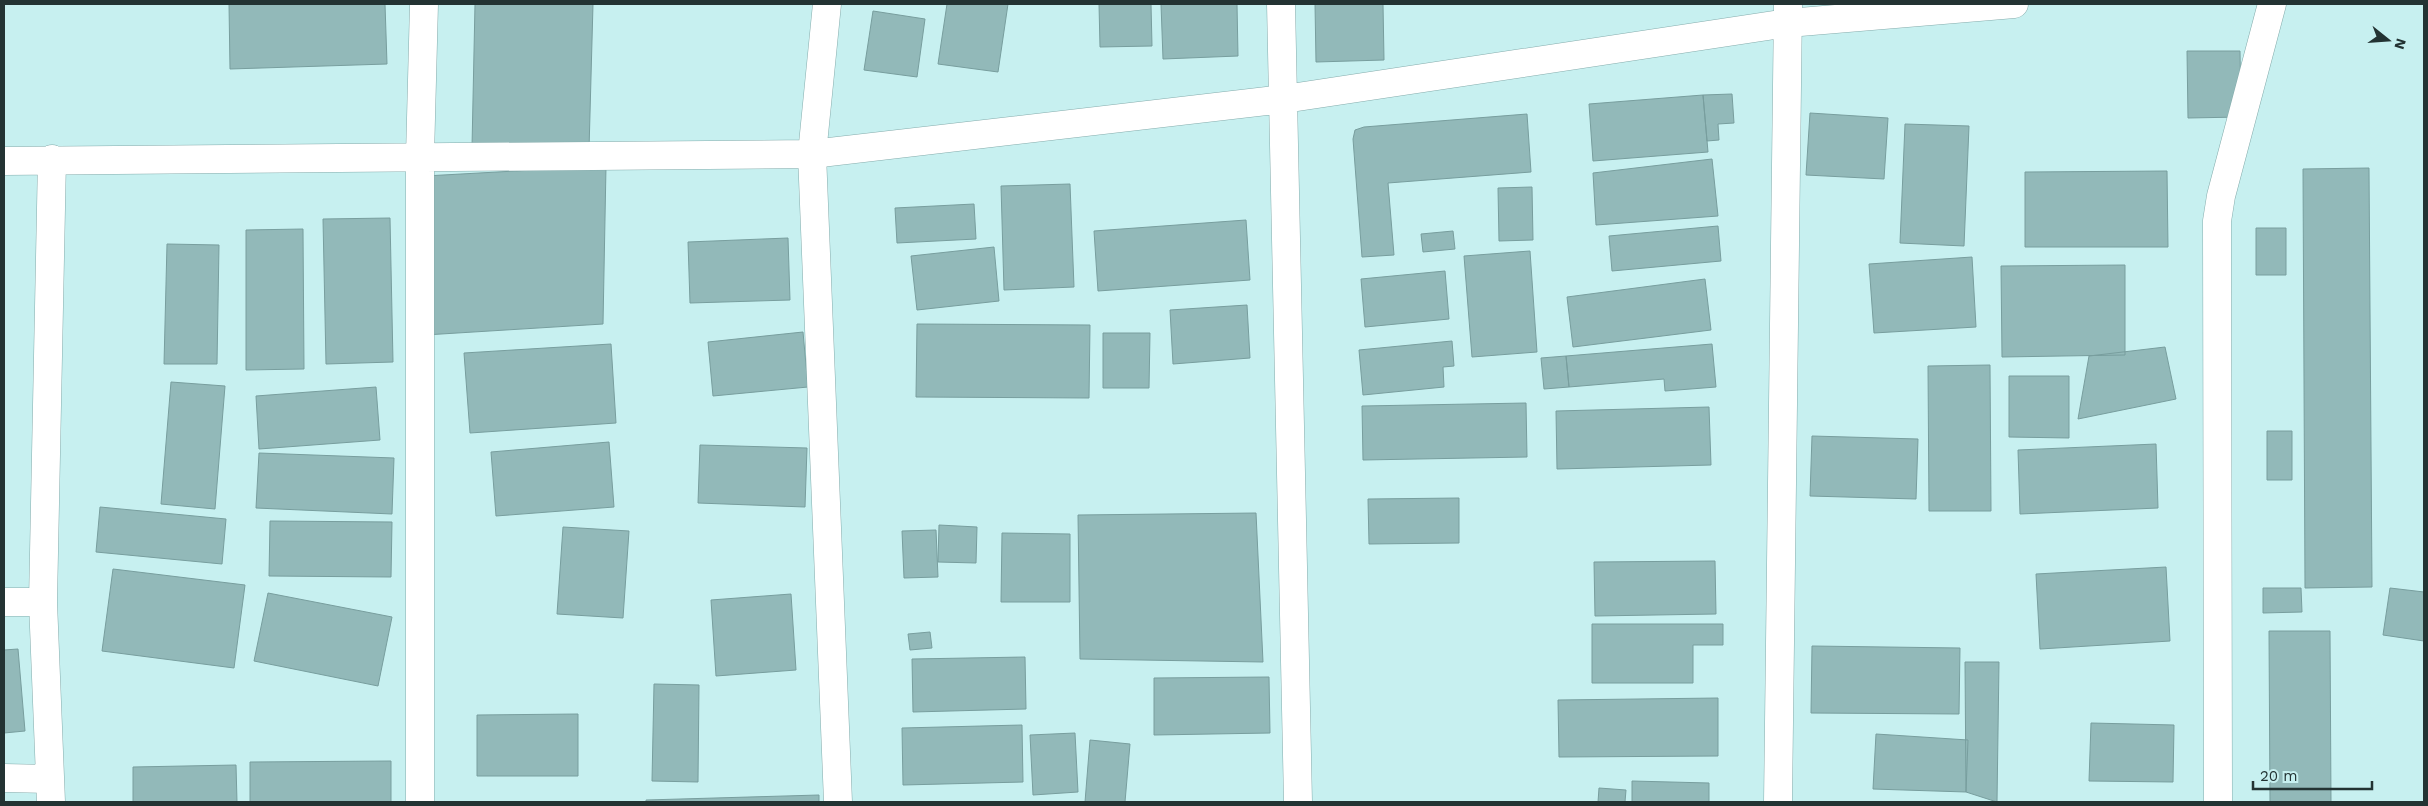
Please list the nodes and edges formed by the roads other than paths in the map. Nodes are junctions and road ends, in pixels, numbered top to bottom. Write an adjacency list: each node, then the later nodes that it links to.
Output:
1 (424, 4): 9 (street)
2 (827, 4): 8 (street)
3 (1281, 4): 7 (street)
4 (2014, 4): 6 (street)
5 (2272, 4): 20 (street)
6 (1788, 13): 7 (street); 19 (street)
7 (1284, 99): 8 (street); 18 (street)
8 (812, 154): 9 (street); 17 (street)
9 (420, 156): 10 (street); 16 (street)
10 (52, 159): 11 (street); 13 (street)
11 (4, 161)
12 (4, 602): 13 (street)
13 (43, 602): 15 (street)
14 (4, 778): 15 (street)
15 (51, 791)
16 (420, 802)
17 (838, 802)
18 (1298, 802)
19 (1778, 802)
20 (2218, 802)

